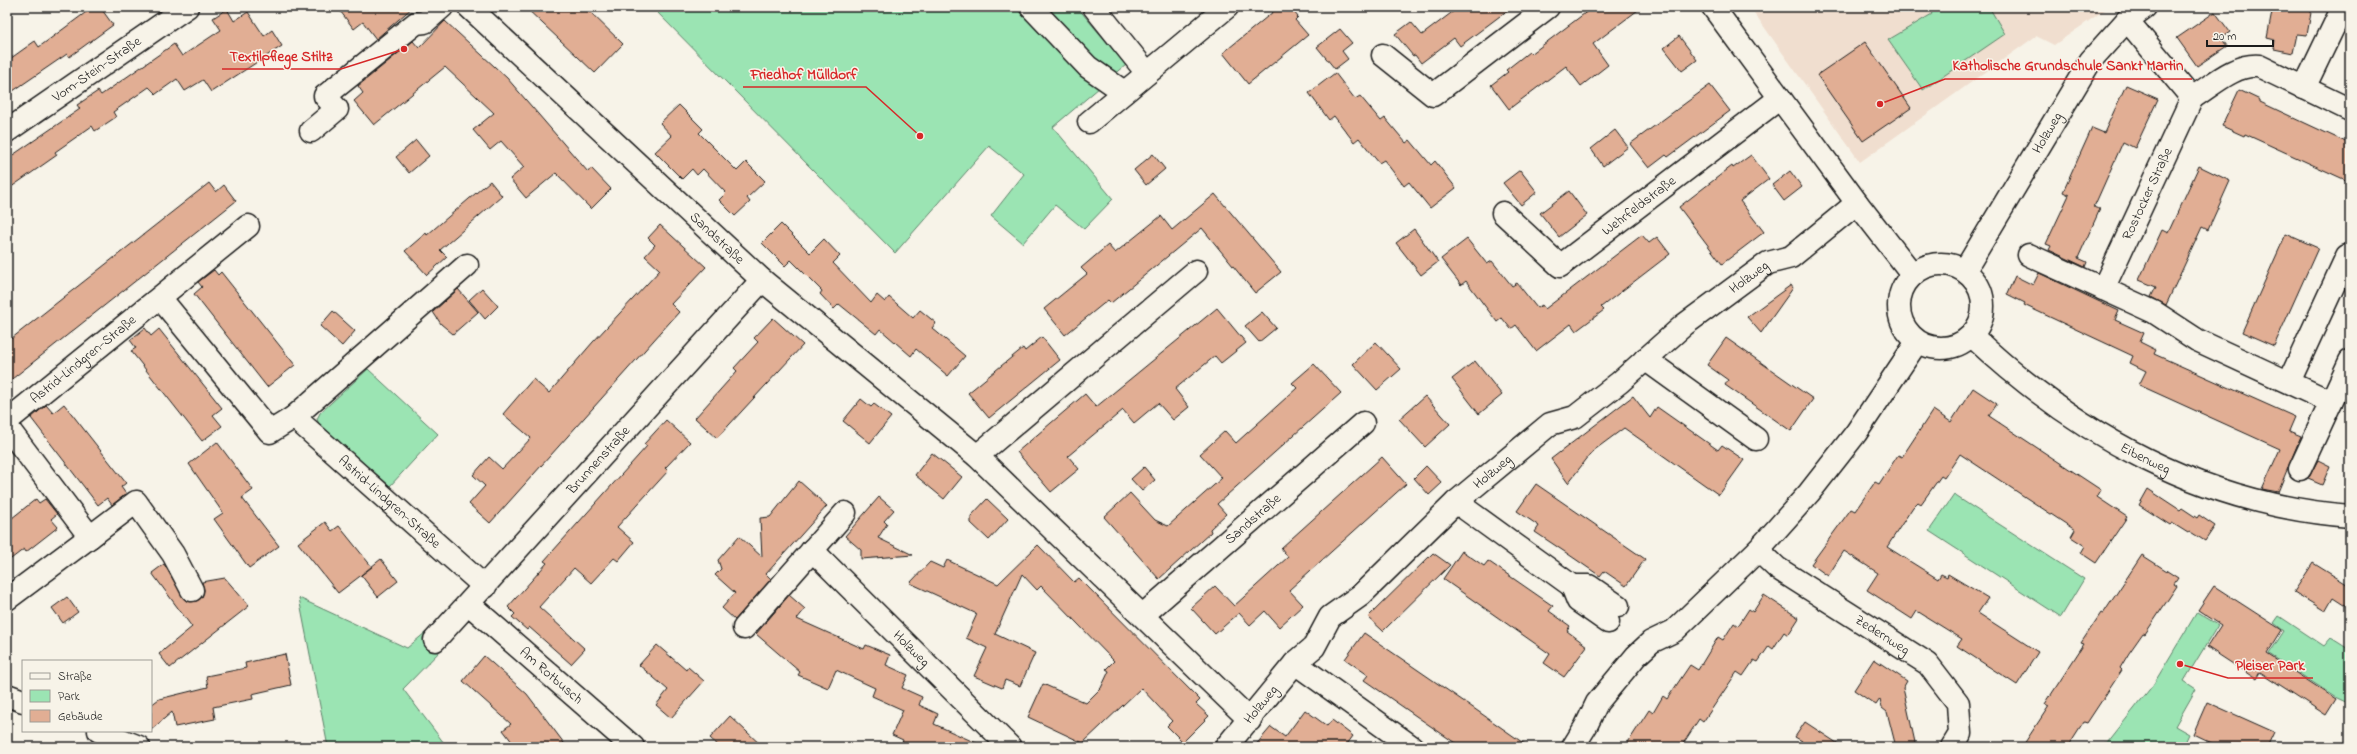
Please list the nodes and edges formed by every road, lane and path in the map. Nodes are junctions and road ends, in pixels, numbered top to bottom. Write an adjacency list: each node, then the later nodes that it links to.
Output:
1 (187, 7): 20 (street, Vom-Stein-Straße)
2 (442, 7): 21 (street)
3 (470, 7): 31 (street, Sandstraße)
4 (1031, 7): 15 (street)
5 (1094, 7): 13 (street)
6 (1227, 7): 13 (street)
7 (1548, 7): 12 (street)
8 (1713, 7): 16 (street)
9 (2145, 7): 11 (street, Holzweg)
10 (2342, 7): 14 (street)
11 (2127, 20): 17 (street); 28 (street, Holzweg)
12 (1384, 55)
13 (1147, 73): 15 (street)
14 (2304, 88): 17 (street); 18 (street)
15 (1124, 92): 19 (street)
16 (1780, 98): 22 (street); 23 (street, Wehrfeldstraße)
17 (2192, 98): 32 (street, Rostocker Straße)
18 (2350, 110)
19 (1089, 122)
20 (7, 131)
21 (311, 131)
22 (1857, 203): 30 (street); 36 (street, Holzweg)
23 (1503, 213)
24 (248, 226): 33 (street, Astrid-Lindgren-Straße)
25 (2029, 255): 32 (street)
26 (2347, 256): 38 (street)
27 (467, 265): 40 (street)
28 (1964, 270): 30 (street); 34 (street)
29 (1196, 271): 45 (street)
30 (1912, 275): 35 (street)
31 (762, 280): 45 (street, Sandstraße); 53 (street, Brunnenstraße)
32 (2103, 290): 38 (street)
33 (161, 299): 40 (street); 41 (street, Astrid-Lindgren-Straße)
34 (1972, 336): 35 (street); 49 (street, Eibenweg)
35 (1917, 342): 52 (street)
36 (1645, 359): 44 (street); 47 (street, Holzweg)
37 (2350, 361): 39 (street)
38 (2289, 382): 39 (street)
39 (2331, 402): 46 (street)
40 (294, 417): 53 (street, Astrid-Lindgren-Straße)
41 (7, 422)
42 (1363, 423): 58 (street, Sandstraße)
43 (7, 427): 50 (street)
44 (1756, 439)
45 (977, 456): 58 (street, Sandstraße)
46 (2300, 469)
47 (1456, 502): 57 (street); 61 (street, Holzweg)
48 (845, 513): 51 (street)
49 (2350, 516)
50 (90, 537): 54 (street); 55 (street)
51 (812, 550): 59 (street); 68 (street, Holzweg)
52 (1758, 550): 71 (street); 72 (street, Zedernweg)
53 (485, 587): 56 (street, Brunnenstraße)
54 (192, 590)
55 (7, 599)
56 (469, 604): 60 (street, Brunnenstraße); 67 (street, Am Rotbusch)
57 (1613, 614)
58 (1144, 615): 64 (street, Sandstraße)
59 (744, 628)
60 (435, 640)
61 (1295, 663): 64 (street, Holzweg); 70 (street)
62 (7, 695): 63 (street)
63 (22, 701)
64 (1250, 720): 69 (street, Holzweg)
65 (102, 732): 66 (street)
66 (139, 747)
67 (633, 747)
68 (1010, 747)
69 (1226, 747)
70 (1412, 747)
71 (1573, 747)
72 (1952, 747)

